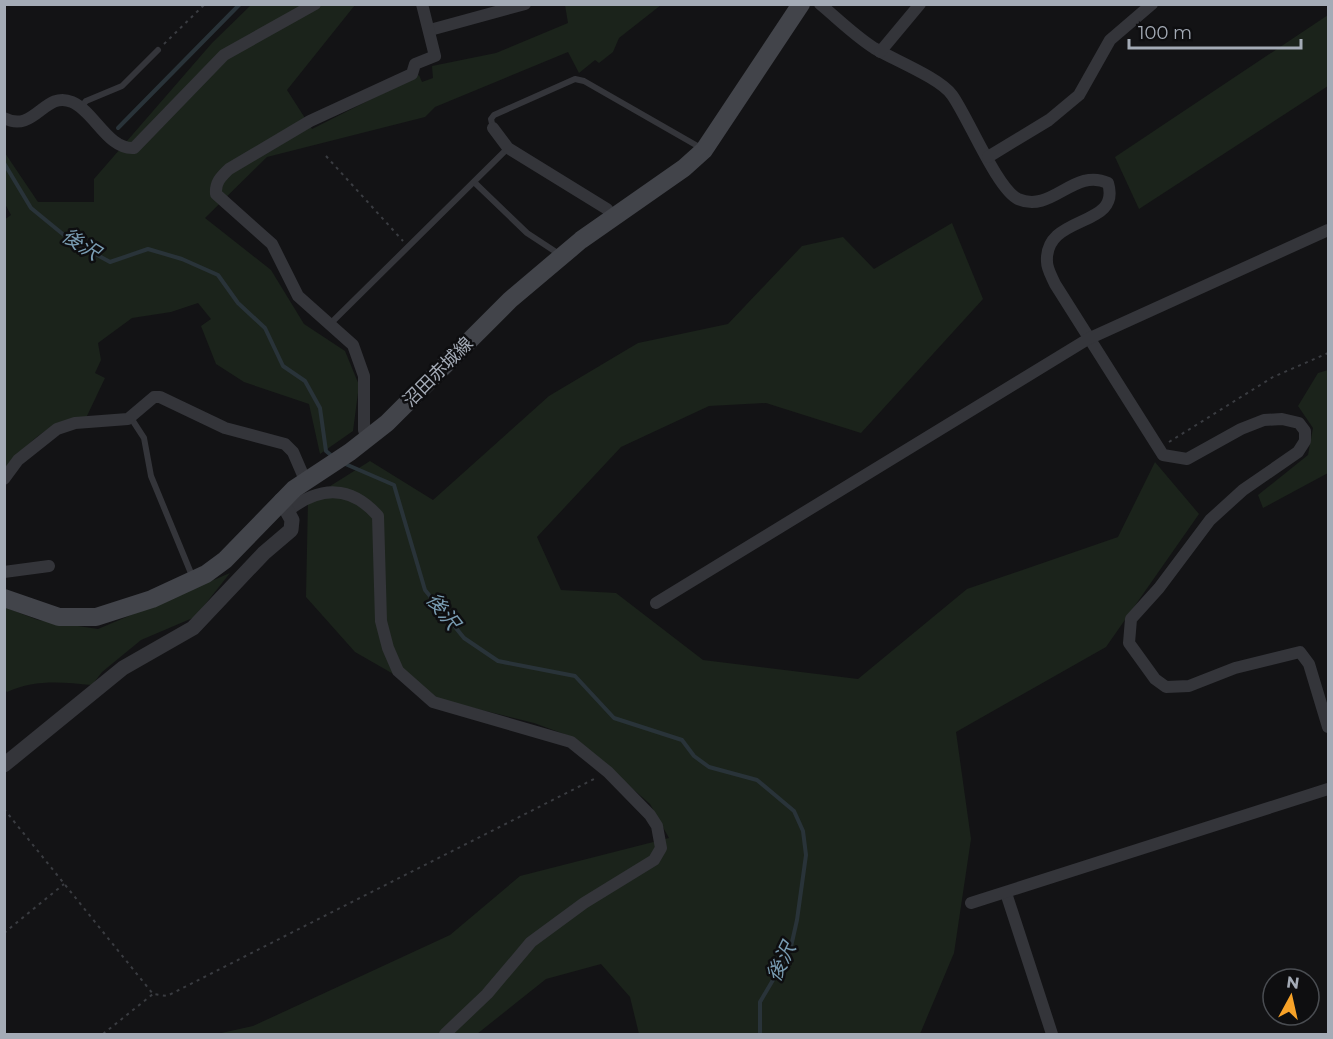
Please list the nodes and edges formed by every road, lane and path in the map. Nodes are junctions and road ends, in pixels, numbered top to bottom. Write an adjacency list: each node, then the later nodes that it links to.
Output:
1 (205, 4): 10 (path)
2 (315, 4): 12 (street)
3 (422, 4): 9 (street)
4 (525, 4): 9 (street)
5 (801, 4): 16 (main road, 沼田赤城線)
6 (820, 4): 11 (street)
7 (920, 4): 11 (street)
8 (1152, 4): 18 (street)
9 (430, 30): 24 (street)
10 (158, 50): 12 (lane)
11 (880, 52): 18 (street)
12 (81, 107): 13 (street)
13 (4, 118)
14 (493, 128): 15 (street); 16 (lane)
15 (508, 148): 19 (lane); 20 (street)
16 (704, 150): 20 (main road, 沼田赤城線)
17 (326, 156): 22 (path)
18 (988, 157): 25 (street)
19 (474, 182): 22 (lane); 23 (lane)
20 (613, 217): 23 (main road, 沼田赤城線)
21 (1329, 230): 25 (street)
22 (408, 247): 24 (lane)
23 (562, 256): 28 (main road, 沼田赤城線)
24 (330, 324): 28 (street)
25 (1088, 339): 29 (street); 37 (street)
26 (1329, 353): 29 (path)
27 (130, 418): 30 (street); 31 (street); 35 (lane)
28 (367, 439): 30 (main road, 沼田赤城線)
29 (1159, 449): 38 (street)
30 (312, 478): 32 (main road, 沼田赤城線)
31 (4, 479)
32 (285, 505): 35 (main road, 沼田赤城線); 39 (street); 40 (street)
33 (49, 566): 34 (street)
34 (4, 572)
35 (194, 580): 36 (main road, 沼田赤城線)
36 (4, 598)
37 (656, 603)
38 (1329, 727)
39 (4, 765)
40 (608, 772): 47 (path); 49 (street)
41 (1329, 789): 44 (street)
42 (4, 809): 43 (path)
43 (64, 884): 46 (path); 47 (path)
44 (1006, 892): 45 (street); 50 (street)
45 (971, 903)
46 (4, 933)
47 (153, 994): 48 (path)
48 (103, 1035)
49 (445, 1035)
50 (1052, 1035)

